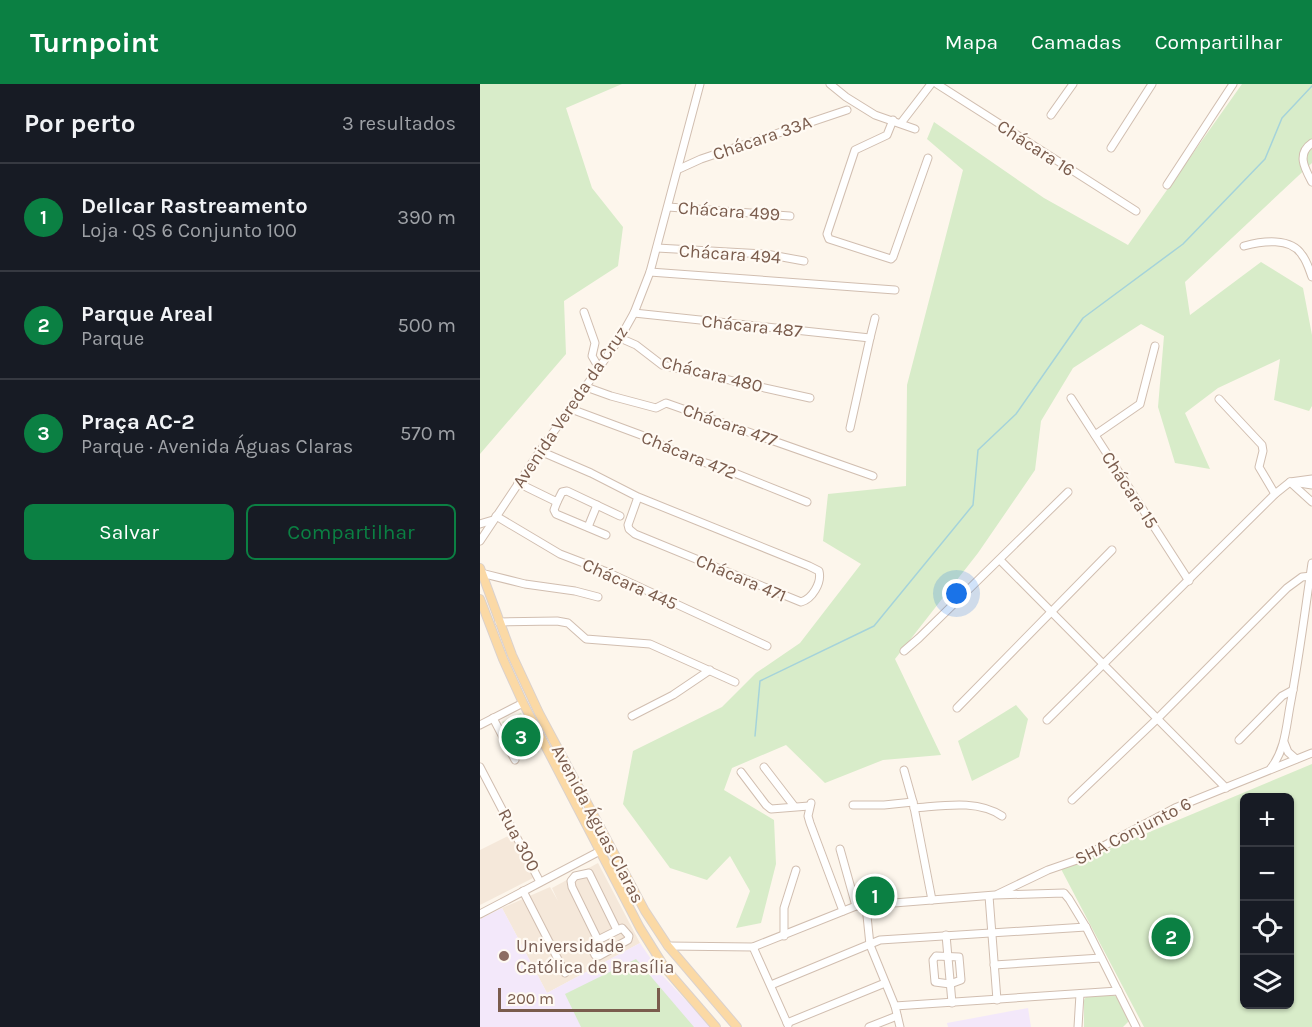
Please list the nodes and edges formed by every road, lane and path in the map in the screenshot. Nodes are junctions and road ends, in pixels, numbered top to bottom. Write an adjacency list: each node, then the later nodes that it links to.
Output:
1 (700, 84): 16 (street, Avenida Vereda da Cruz)
2 (830, 84): 10 (street)
3 (931, 84): 11 (street)
4 (937, 84): 20 (street, Chácara 16)
5 (1072, 84): 9 (street)
6 (1152, 84): 14 (street)
7 (1233, 84): 18 (street)
8 (847, 110): 16 (street, Chácara 33A)
9 (1051, 115)
10 (893, 120): 11 (street); 15 (street)
11 (901, 123): 12 (street)
12 (915, 129)
13 (1312, 143): 17 (street)
14 (1111, 148)
15 (928, 158)
16 (679, 169): 19 (street, Avenida Vereda da Cruz)
17 (1312, 182)
18 (1167, 184)
19 (668, 207): 21 (street, Chácara 499); 23 (street, Avenida Vereda da Cruz)
20 (1136, 211)
21 (790, 216)
22 (1244, 246): 26 (street)
23 (657, 248): 24 (street, Chácara 494); 25 (street, Avenida Vereda da Cruz)
24 (804, 261)
25 (650, 272): 27 (street); 29 (street, Avenida Vereda da Cruz)
26 (1312, 277)
27 (894, 290)
28 (584, 312): 34 (street)
29 (634, 313): 31 (street, Avenida Vereda da Cruz); 32 (street, Chácara 487)
30 (875, 318): 32 (street)
31 (620, 338): 34 (street, Avenida Vereda da Cruz); 36 (street, Chácara 480)
32 (870, 338): 40 (street)
33 (1155, 346): 41 (street)
34 (600, 368): 35 (street, Avenida Vereda da Cruz)
35 (586, 387): 39 (street, Avenida Vereda da Cruz); 43 (street, Chácara 477)
36 (810, 398)
37 (1071, 399): 41 (street, Chácara 15)
38 (1219, 399): 49 (street)
39 (571, 409): 42 (street, Avenida Vereda da Cruz); 52 (street, Chácara 472)
40 (850, 429)
41 (1095, 435): 66 (street, Chácara 15)
42 (540, 451): 46 (street, Avenida Vereda da Cruz); 50 (street, Chácara 471)
43 (873, 476)
44 (1312, 479): 45 (street)
45 (1290, 482): 47 (street); 49 (street); 53 (street)
46 (518, 483): 51 (street); 56 (street, Avenida Vereda da Cruz)
47 (1312, 485)
48 (1068, 492): 62 (street)
49 (1275, 494): 66 (street)
50 (638, 497): 50 (street, Chácara 471)
51 (557, 502): 54 (street); 58 (street)
52 (807, 502)
53 (1312, 502)
54 (597, 505): 55 (street); 58 (street)
55 (620, 516)
56 (494, 518): 57 (street); 60 (street, Avenida Vereda da Cruz); 71 (street, Chácara 445)
57 (480, 524)
58 (588, 527): 59 (street)
59 (606, 534)
60 (480, 541)
61 (1112, 550): 69 (street)
62 (1000, 560): 69 (street); 72 (street)
63 (1312, 563): 65 (street)
64 (481, 570): 67 (street); 70 (main road, Avenida Águas Claras)
65 (1311, 579): 78 (street); 83 (street)
66 (1189, 581): 75 (street)
67 (598, 597)
68 (480, 599): 74 (main road, Avenida Águas Claras)
69 (1051, 613): 75 (street); 80 (street)
70 (500, 622): 73 (main road, Avenida Águas Claras); 76 (street)
71 (767, 646)
72 (904, 651)
73 (512, 655): 74 (main road); 115 (main road, Avenida Águas Claras)
74 (503, 659): 79 (main road, Avenida Águas Claras)
75 (1103, 664): 83 (street); 84 (street)
76 (710, 670): 77 (street); 81 (street)
77 (735, 682)
78 (1293, 690): 86 (street); 87 (street)
79 (523, 703): 82 (street); 103 (main road, Avenida Águas Claras)
80 (957, 708)
81 (632, 716)
82 (493, 718): 85 (street); 90 (street)
83 (1157, 719): 96 (street); 97 (street)
84 (1047, 720)
85 (480, 724)
86 (1239, 740)
87 (1284, 742): 89 (street); 93 (street)
88 (1312, 753): 89 (street, SHA Conjunto 6)
89 (1296, 759): 93 (street, SHA Conjunto 6)
90 (515, 760)
91 (480, 767): 107 (street, Rua 300)
92 (764, 767): 100 (street)
93 (1271, 769): 96 (street, SHA Conjunto 6)
94 (904, 770): 99 (street)
95 (741, 772): 100 (street)
96 (1226, 788): 109 (street, SHA Conjunto 6)
97 (1072, 800)
98 (853, 805): 99 (street)
99 (913, 805): 101 (street); 110 (street)
100 (794, 806): 113 (street)
101 (1002, 816)
102 (840, 849): 111 (street)
103 (600, 851): 104 (street); 117 (main road, Avenida Águas Claras)
104 (572, 866): 106 (street); 107 (street)
105 (796, 870): 121 (street)
106 (577, 875): 118 (street); 122 (street)
107 (540, 882): 108 (street)
108 (524, 891): 114 (street); 131 (street)
109 (992, 896): 110 (street); 116 (street); 119 (street)
110 (932, 900): 112 (street)
111 (856, 906): 112 (street); 113 (street)
112 (866, 906): 123 (street)
113 (843, 911): 121 (street)
114 (480, 914)
115 (653, 923): 117 (main road); 124 (main road, Avenida Águas Claras)
116 (1086, 927): 119 (street); 129 (street)
117 (640, 928): 139 (main road, Avenida Águas Claras)
118 (617, 930): 122 (street); 122 (street)
119 (993, 932): 120 (street); 130 (street)
120 (946, 935): 123 (street); 128 (street)
121 (784, 936): 126 (street)
122 (598, 940)
123 (870, 945): 132 (street); 134 (street)
124 (668, 946): 125 (street); 127 (main road, Avenida Águas Claras)
125 (681, 947): 126 (street); 127 (street)
126 (753, 947): 134 (street)
127 (674, 954): 137 (main road, Avenida Águas Claras)
128 (946, 956): 133 (street); 133 (street); 133 (street)
129 (1101, 958): 130 (street); 135 (street)
130 (994, 965): 138 (street)
131 (565, 973)
132 (885, 983): 141 (street); 143 (street)
133 (950, 984): 140 (street)
134 (771, 985): 143 (street)
135 (1118, 992): 136 (street); 144 (street)
136 (1080, 994): 138 (street); 149 (street)
137 (708, 995): 139 (main road); 146 (main road, Avenida Águas Claras)
138 (997, 1000): 140 (street)
139 (695, 1003): 145 (main road, Avenida Águas Claras)
140 (951, 1003): 141 (street)
141 (895, 1006): 142 (street)
142 (897, 1016): 147 (street); 148 (street)
143 (788, 1025)
144 (1135, 1026)
145 (716, 1027)
146 (737, 1027)
147 (869, 1027)
148 (900, 1027)
149 (1078, 1027)

